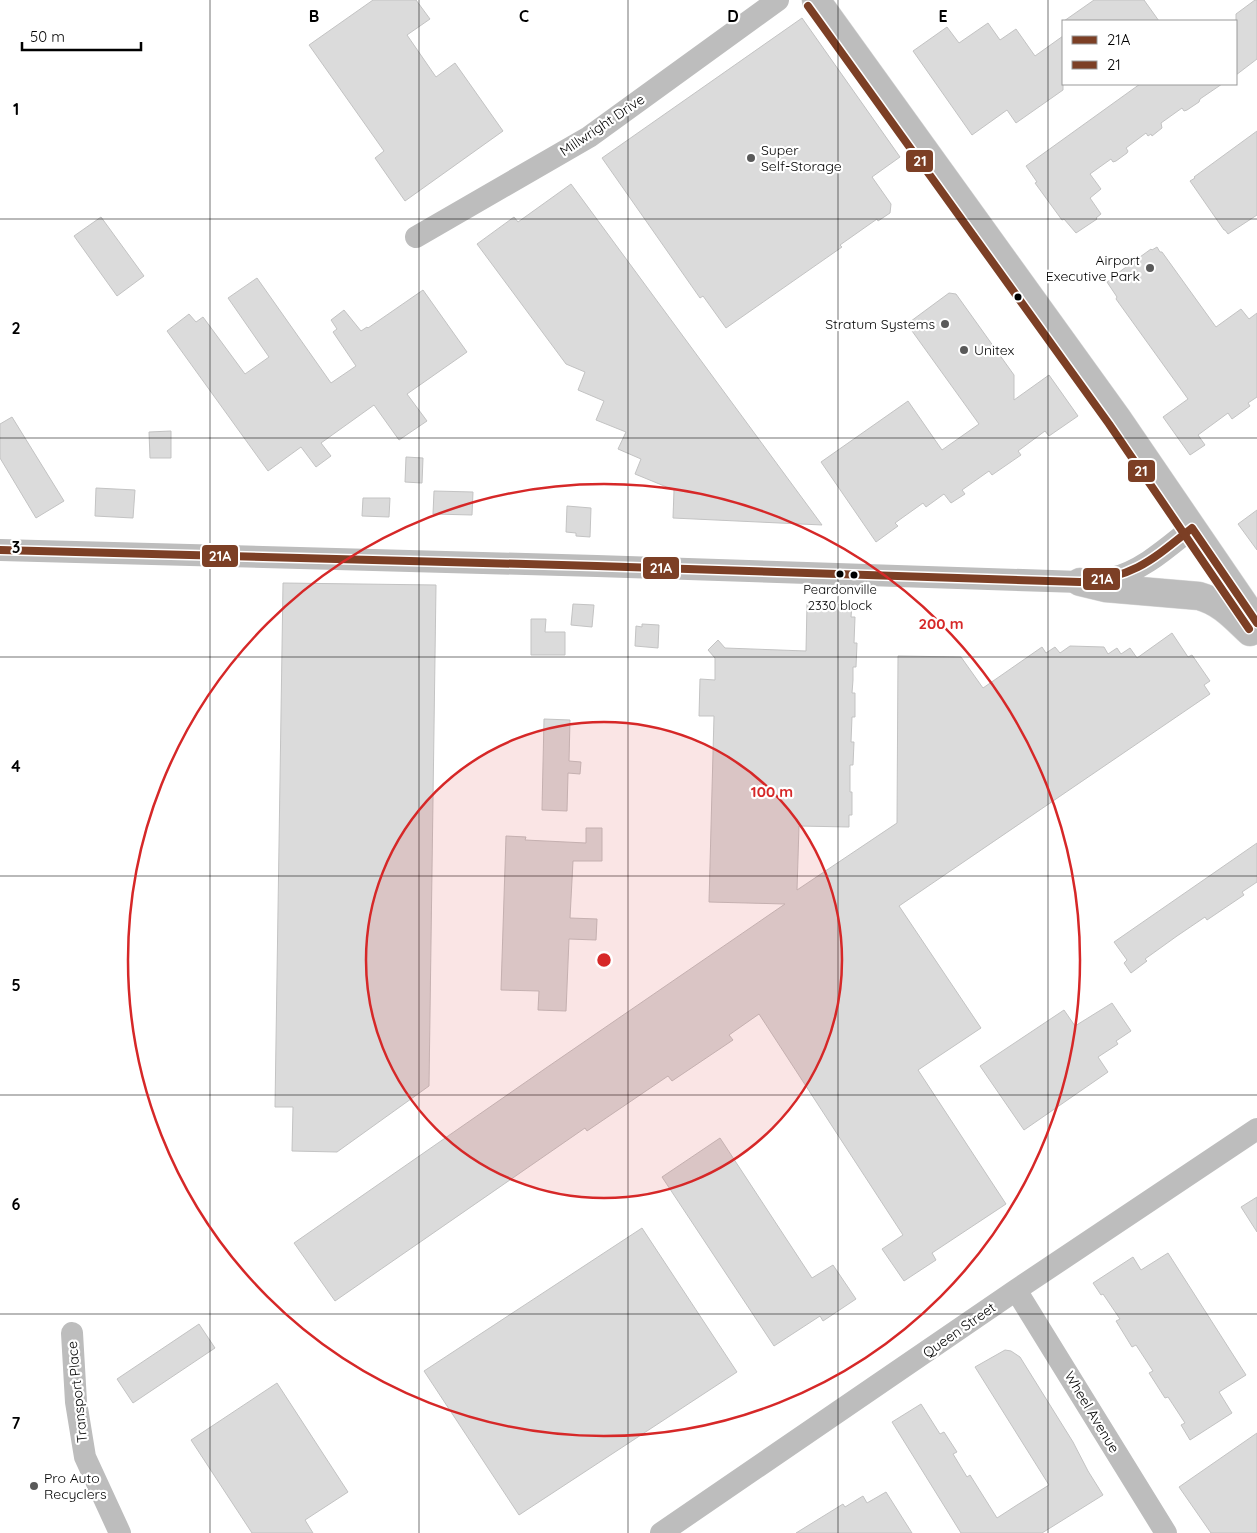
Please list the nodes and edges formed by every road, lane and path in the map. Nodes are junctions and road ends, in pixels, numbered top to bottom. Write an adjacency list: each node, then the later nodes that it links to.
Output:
1 (778, 0): 3 (street, Millwright Drive)
2 (816, 0): 4 (main road)
3 (416, 237)
4 (1192, 528): 6 (street); 7 (main road)
5 (0, 550): 6 (street)
6 (1080, 582): 8 (main road)
7 (1257, 623)
8 (1257, 637)
9 (1257, 1129): 10 (street, Queen Street)
10 (1016, 1290): 13 (street, Queen Street); 14 (street, Wheel Avenue)
11 (72, 1333): 12 (street, Transport Place)
12 (120, 1533)
13 (661, 1533)
14 (1166, 1533)

